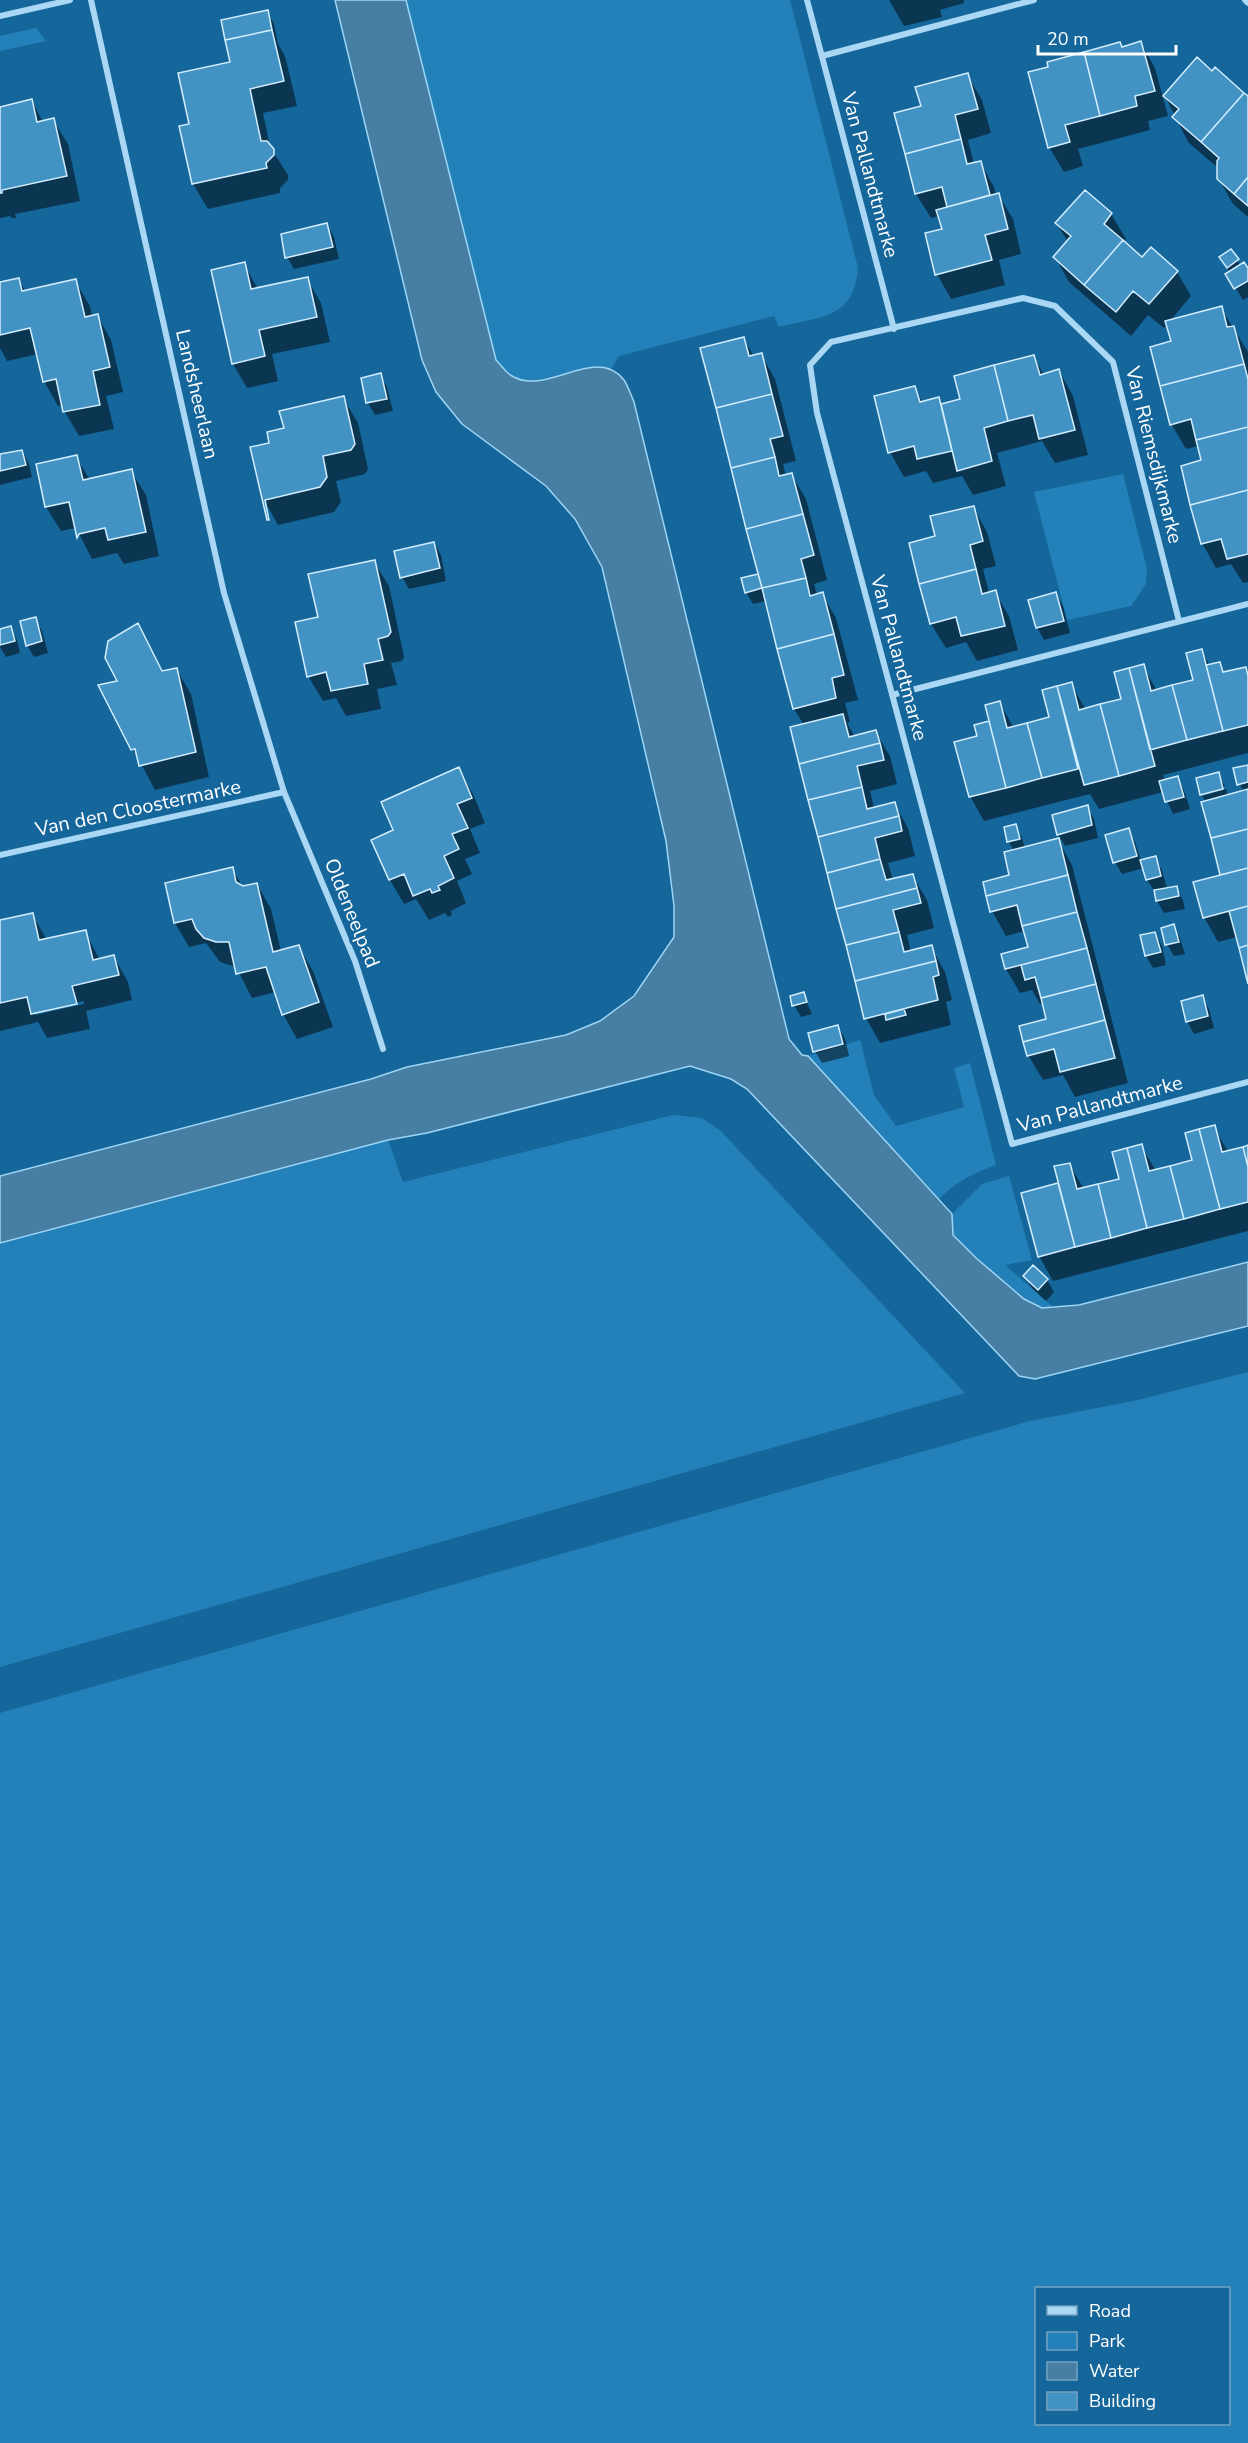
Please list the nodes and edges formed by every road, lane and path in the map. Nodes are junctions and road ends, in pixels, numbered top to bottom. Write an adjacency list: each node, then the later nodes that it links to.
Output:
1 (70, 0): 5 (street)
2 (91, 0): 11 (street, Landsheerlaan)
3 (807, 0): 6 (street, Van Pallandtmarke)
4 (1034, 0): 6 (street)
5 (0, 16)
6 (822, 56): 7 (street, Van Pallandtmarke)
7 (894, 329): 9 (street, Van Riemsdijkmarke); 10 (street, Van Pallandtmarke)
8 (1248, 604): 9 (street)
9 (1179, 621): 10 (street)
10 (892, 695): 14 (street, Van Pallandtmarke)
11 (284, 792): 12 (street, Van den Cloostermarke); 13 (street, Oldeneelpad)
12 (0, 855)
13 (382, 1049)
14 (1248, 1082)

